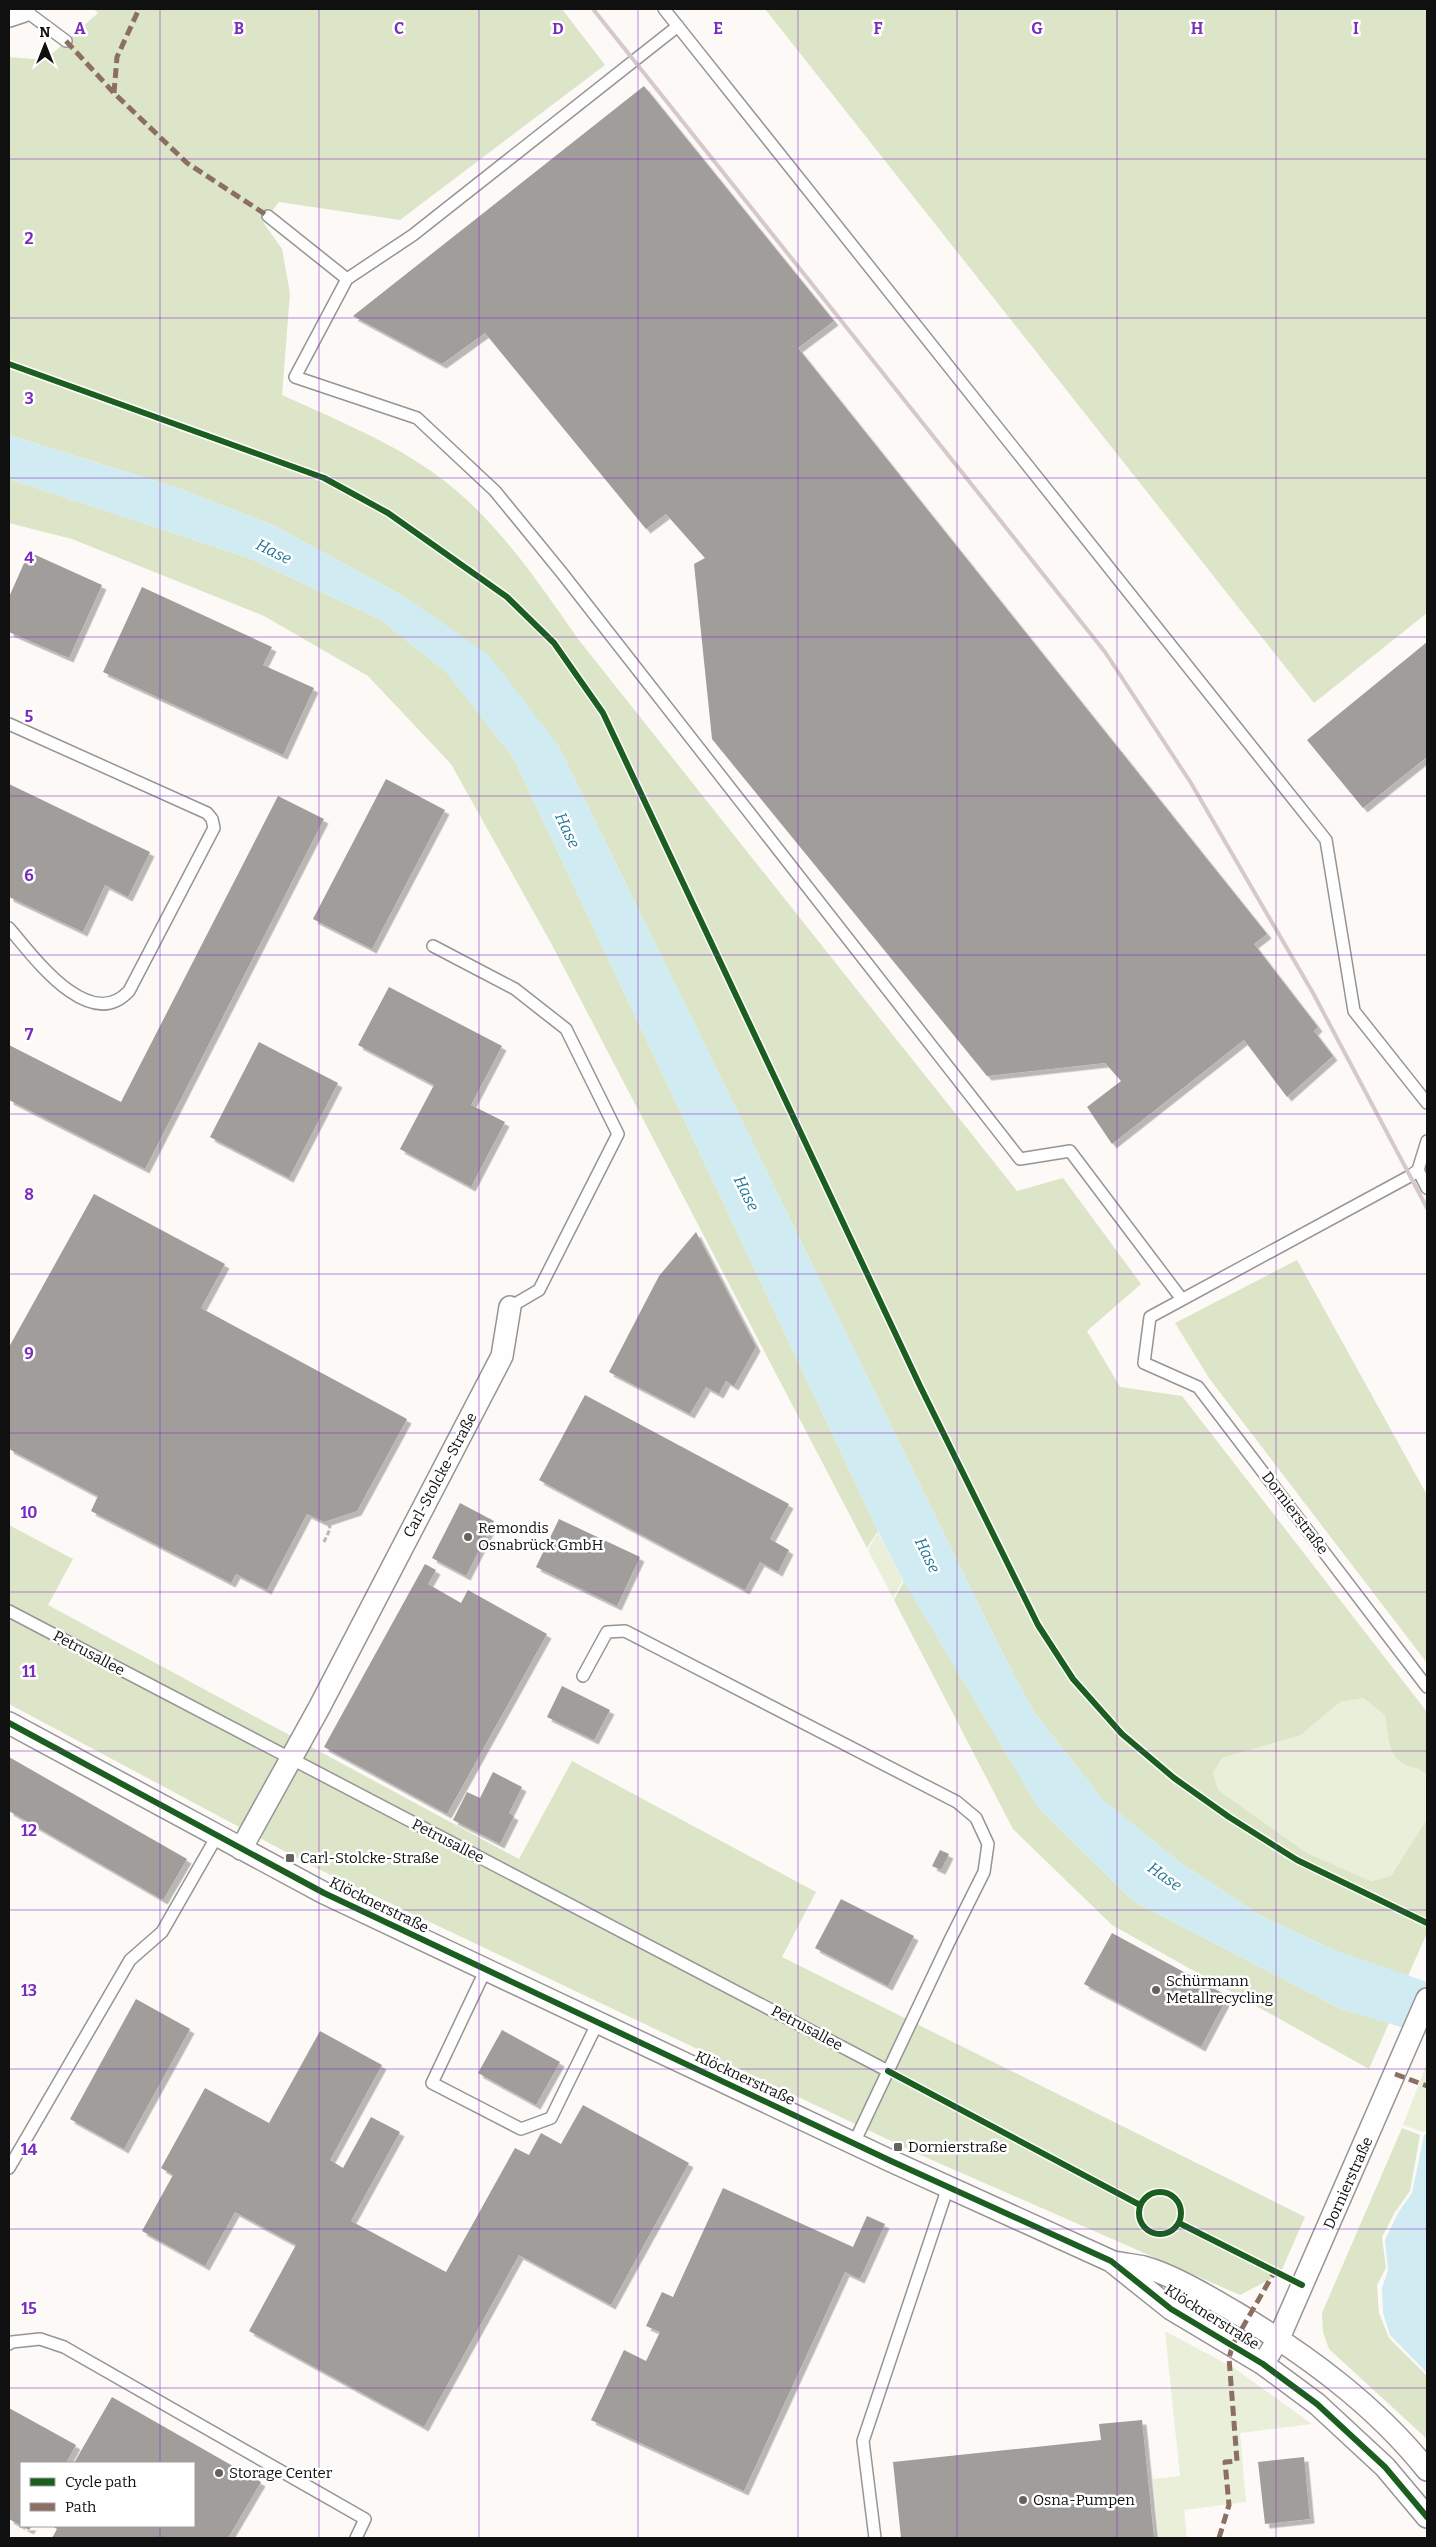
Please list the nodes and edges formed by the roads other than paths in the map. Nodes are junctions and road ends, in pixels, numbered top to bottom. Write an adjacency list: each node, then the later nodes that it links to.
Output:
1 (664, 9): 3 (lane)
2 (18, 12): 4 (lane)
3 (678, 26): 6 (lane); 10 (lane)
4 (66, 41)
5 (268, 216): 6 (lane)
6 (347, 279): 14 (lane)
7 (9, 724): 8 (lane)
8 (9, 928)
9 (433, 946): 15 (lane)
10 (1427, 1103)
11 (1427, 1141): 12 (lane)
12 (1418, 1170): 13 (lane); 14 (lane)
13 (1427, 1188)
14 (1181, 1298): 18 (lane, Dornierstraße)
15 (510, 1307): 20 (street, Carl-Stolcke-Straße)
16 (9, 1611): 20 (lane, Petrusallee)
17 (583, 1676): 26 (lane)
18 (1427, 1687)
19 (9, 1723): 21 (street, Klöcknerstraße)
20 (291, 1759): 22 (street, Carl-Stolcke-Straße); 26 (lane, Petrusallee)
21 (217, 1836): 22 (street, Klöcknerstraße); 28 (lane)
22 (241, 1849): 23 (street, Klöcknerstraße)
23 (486, 1969): 25 (street, Klöcknerstraße); 25 (lane)
24 (1427, 1999): 31 (street, Dornierstraße)
25 (598, 2022): 27 (street, Klöcknerstraße)
26 (888, 2071): 27 (lane)
27 (854, 2144): 29 (street, Klöcknerstraße)
28 (9, 2168)
29 (948, 2187): 30 (street, Klöcknerstraße); 37 (lane)
30 (1111, 2262): 31 (street, Klöcknerstraße); 33 (street, Klöcknerstraße)
31 (1279, 2338): 33 (street, Dornierstraße); 34 (street, Klöcknerstraße)
32 (9, 2344): 36 (lane)
33 (1263, 2364): 35 (street, Klöcknerstraße)
34 (1427, 2470)
35 (1427, 2517)
36 (356, 2538)
37 (875, 2538)

